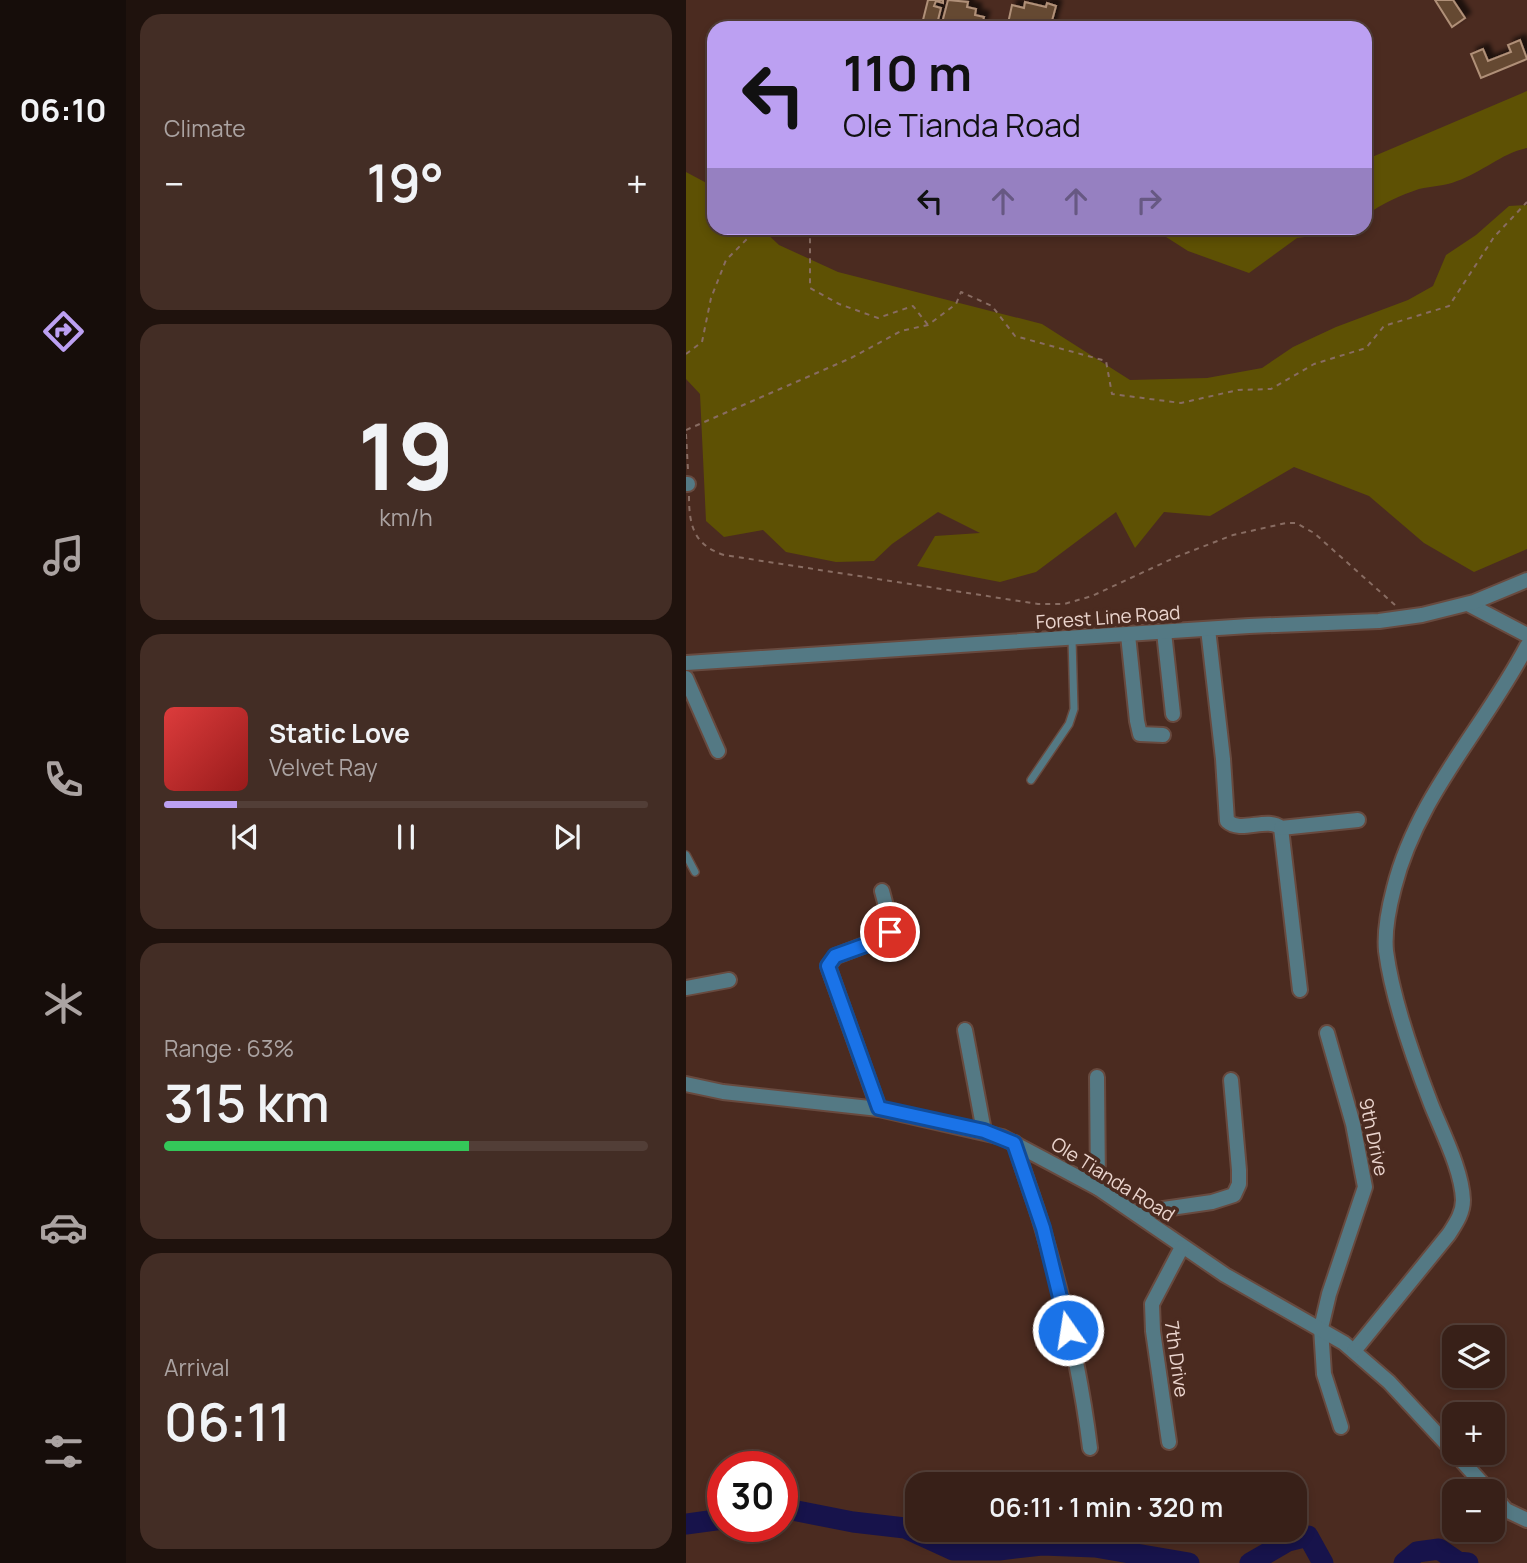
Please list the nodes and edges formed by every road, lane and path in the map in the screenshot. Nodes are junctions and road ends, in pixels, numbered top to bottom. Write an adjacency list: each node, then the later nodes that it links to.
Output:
1 (1527, 202): 4 (path)
2 (753, 235): 5 (path)
3 (804, 235): 4 (path)
4 (928, 325): 6 (path)
5 (686, 354)
6 (686, 430)
7 (686, 434): 8 (path)
8 (687, 484): 11 (path)
9 (1527, 580): 10 (street, Forest Line Road)
10 (1468, 604): 11 (street, Forest Line Road); 15 (street)
11 (1409, 617): 12 (street, Forest Line Road)
12 (1208, 629): 13 (street, Forest Line Road); 25 (street)
13 (1164, 632): 14 (street, Forest Line Road); 20 (street)
14 (1128, 635): 16 (street, Forest Line Road); 21 (street)
15 (1527, 635)
16 (1072, 639): 18 (street, Forest Line Road); 23 (lane)
17 (1527, 646): 44 (street)
18 (686, 663)
19 (686, 678): 22 (street)
20 (1173, 714)
21 (1163, 735)
22 (718, 751)
23 (1031, 780)
24 (1358, 820): 25 (street)
25 (1281, 828): 31 (street)
26 (686, 855): 27 (lane)
27 (695, 872)
28 (882, 891): 37 (street)
29 (729, 979): 30 (street)
30 (686, 988)
31 (1300, 990)
32 (965, 1030): 38 (street)
33 (1327, 1033): 43 (street, 9th Drive)
34 (1097, 1077): 40 (street)
35 (1231, 1080): 41 (street)
36 (686, 1084): 37 (street, Ole Tianda Road)
37 (879, 1108): 38 (street, Ole Tianda Road)
38 (984, 1131): 39 (street, Ole Tianda Road)
39 (1014, 1143): 40 (street, Ole Tianda Road); 48 (street)
40 (1098, 1188): 41 (street, Ole Tianda Road)
41 (1136, 1213): 42 (street, Ole Tianda Road)
42 (1182, 1247): 43 (street, Ole Tianda Road); 47 (street, 7th Drive)
43 (1321, 1328): 44 (street, Ole Tianda Road); 45 (street, 9th Drive)
44 (1354, 1351): 46 (street, Ole Tianda Road)
45 (1341, 1427)
46 (1442, 1439)
47 (1169, 1442)
48 (1090, 1448)
49 (1466, 1465): 50 (street, Ole Tianda Road)
50 (1478, 1479)
51 (1505, 1509): 52 (street)
52 (1527, 1520)

